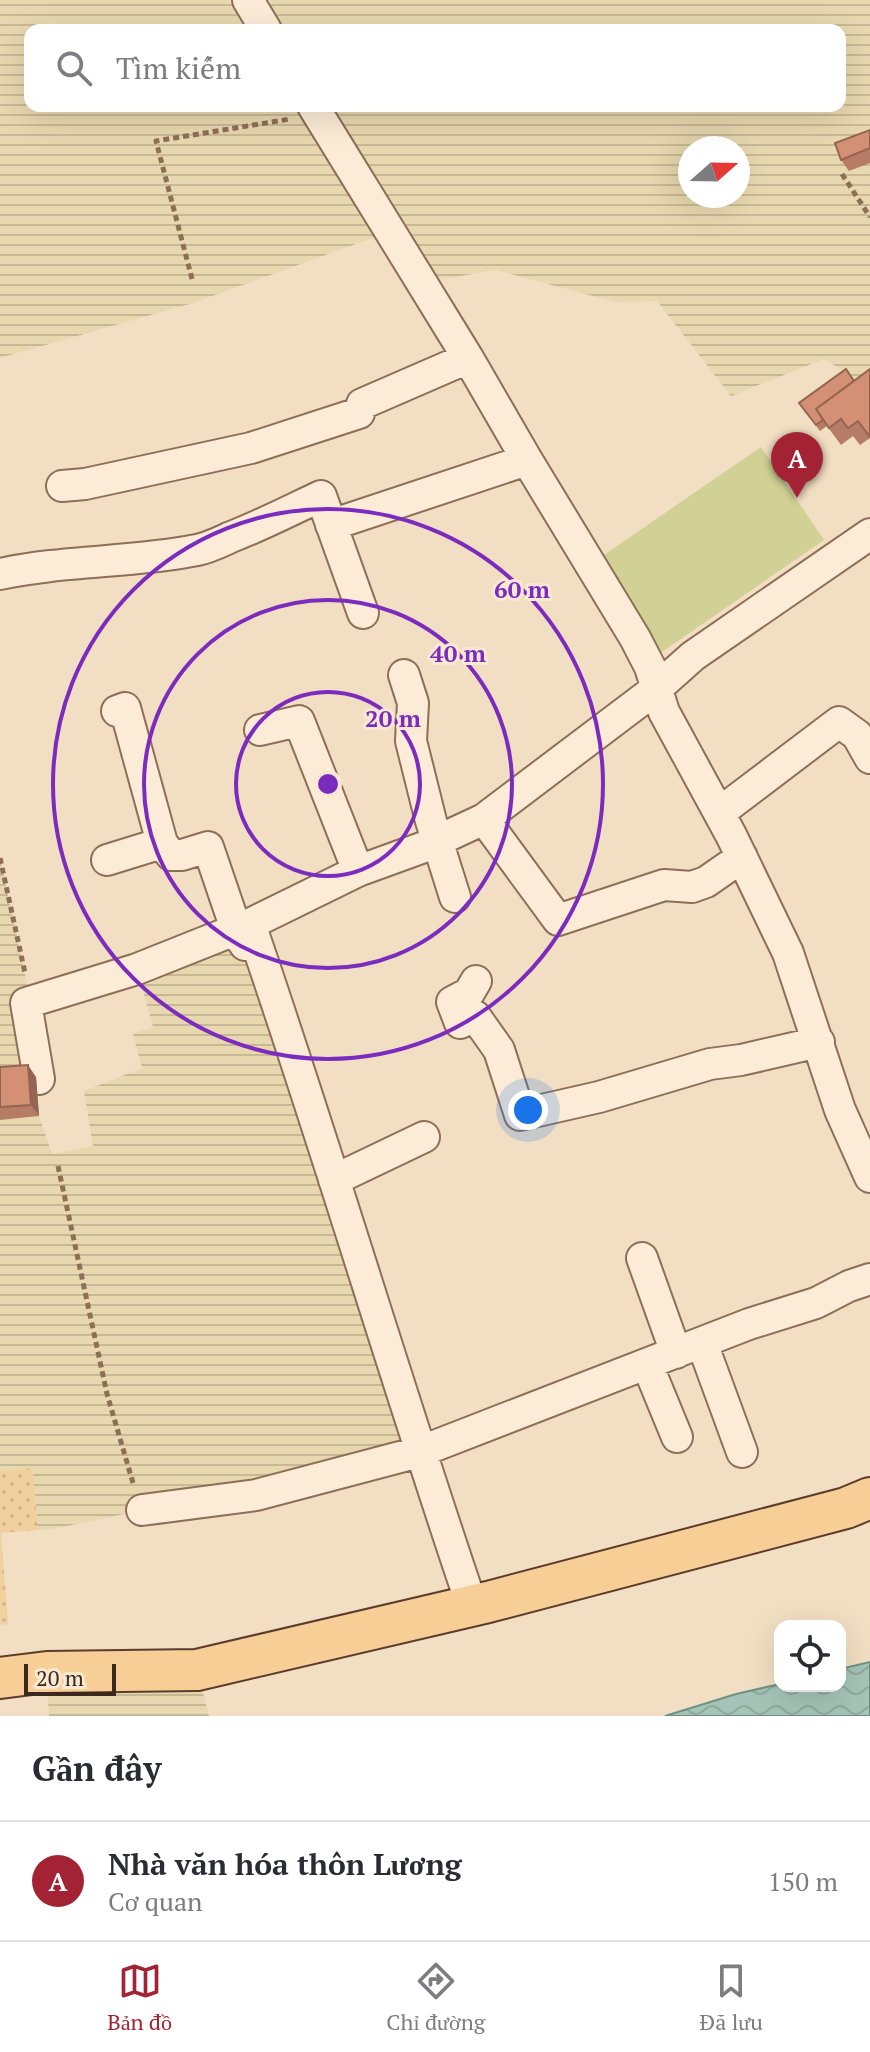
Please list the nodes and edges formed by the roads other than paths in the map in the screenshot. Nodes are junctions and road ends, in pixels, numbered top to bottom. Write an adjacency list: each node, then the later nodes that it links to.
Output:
1 (248, 0): 2 (street)
2 (262, 24)
3 (317, 112): 4 (street)
4 (468, 358): 5 (street); 6 (street)
5 (527, 460): 7 (street); 12 (street)
6 (62, 486)
7 (331, 525): 9 (street); 10 (street)
8 (870, 534): 12 (street)
9 (0, 574)
10 (363, 613)
11 (404, 675): 18 (street)
12 (656, 689): 16 (street); 17 (street)
13 (117, 711): 19 (street)
14 (260, 730): 22 (street)
15 (870, 758): 16 (street)
16 (719, 813): 20 (street)
17 (484, 819): 18 (street); 20 (street)
18 (438, 841): 22 (street); 23 (street)
19 (162, 843): 21 (street); 24 (street)
20 (742, 857): 26 (street)
21 (107, 860)
22 (358, 871): 24 (street)
23 (455, 897)
24 (248, 933): 27 (street); 30 (street)
25 (476, 981): 26 (street)
26 (819, 1042): 29 (street)
27 (39, 1079)
28 (424, 1137): 30 (street)
29 (870, 1177)
30 (334, 1180): 36 (street)
31 (642, 1258): 33 (street)
32 (870, 1279): 33 (street)
33 (689, 1348): 34 (street); 37 (street)
34 (647, 1364): 35 (street); 36 (street)
35 (677, 1437)
36 (419, 1452): 39 (street); 40 (street)
37 (742, 1452)
38 (870, 1498): 40 (main road)
39 (142, 1510)
40 (472, 1606): 41 (main road)
41 (0, 1678)

